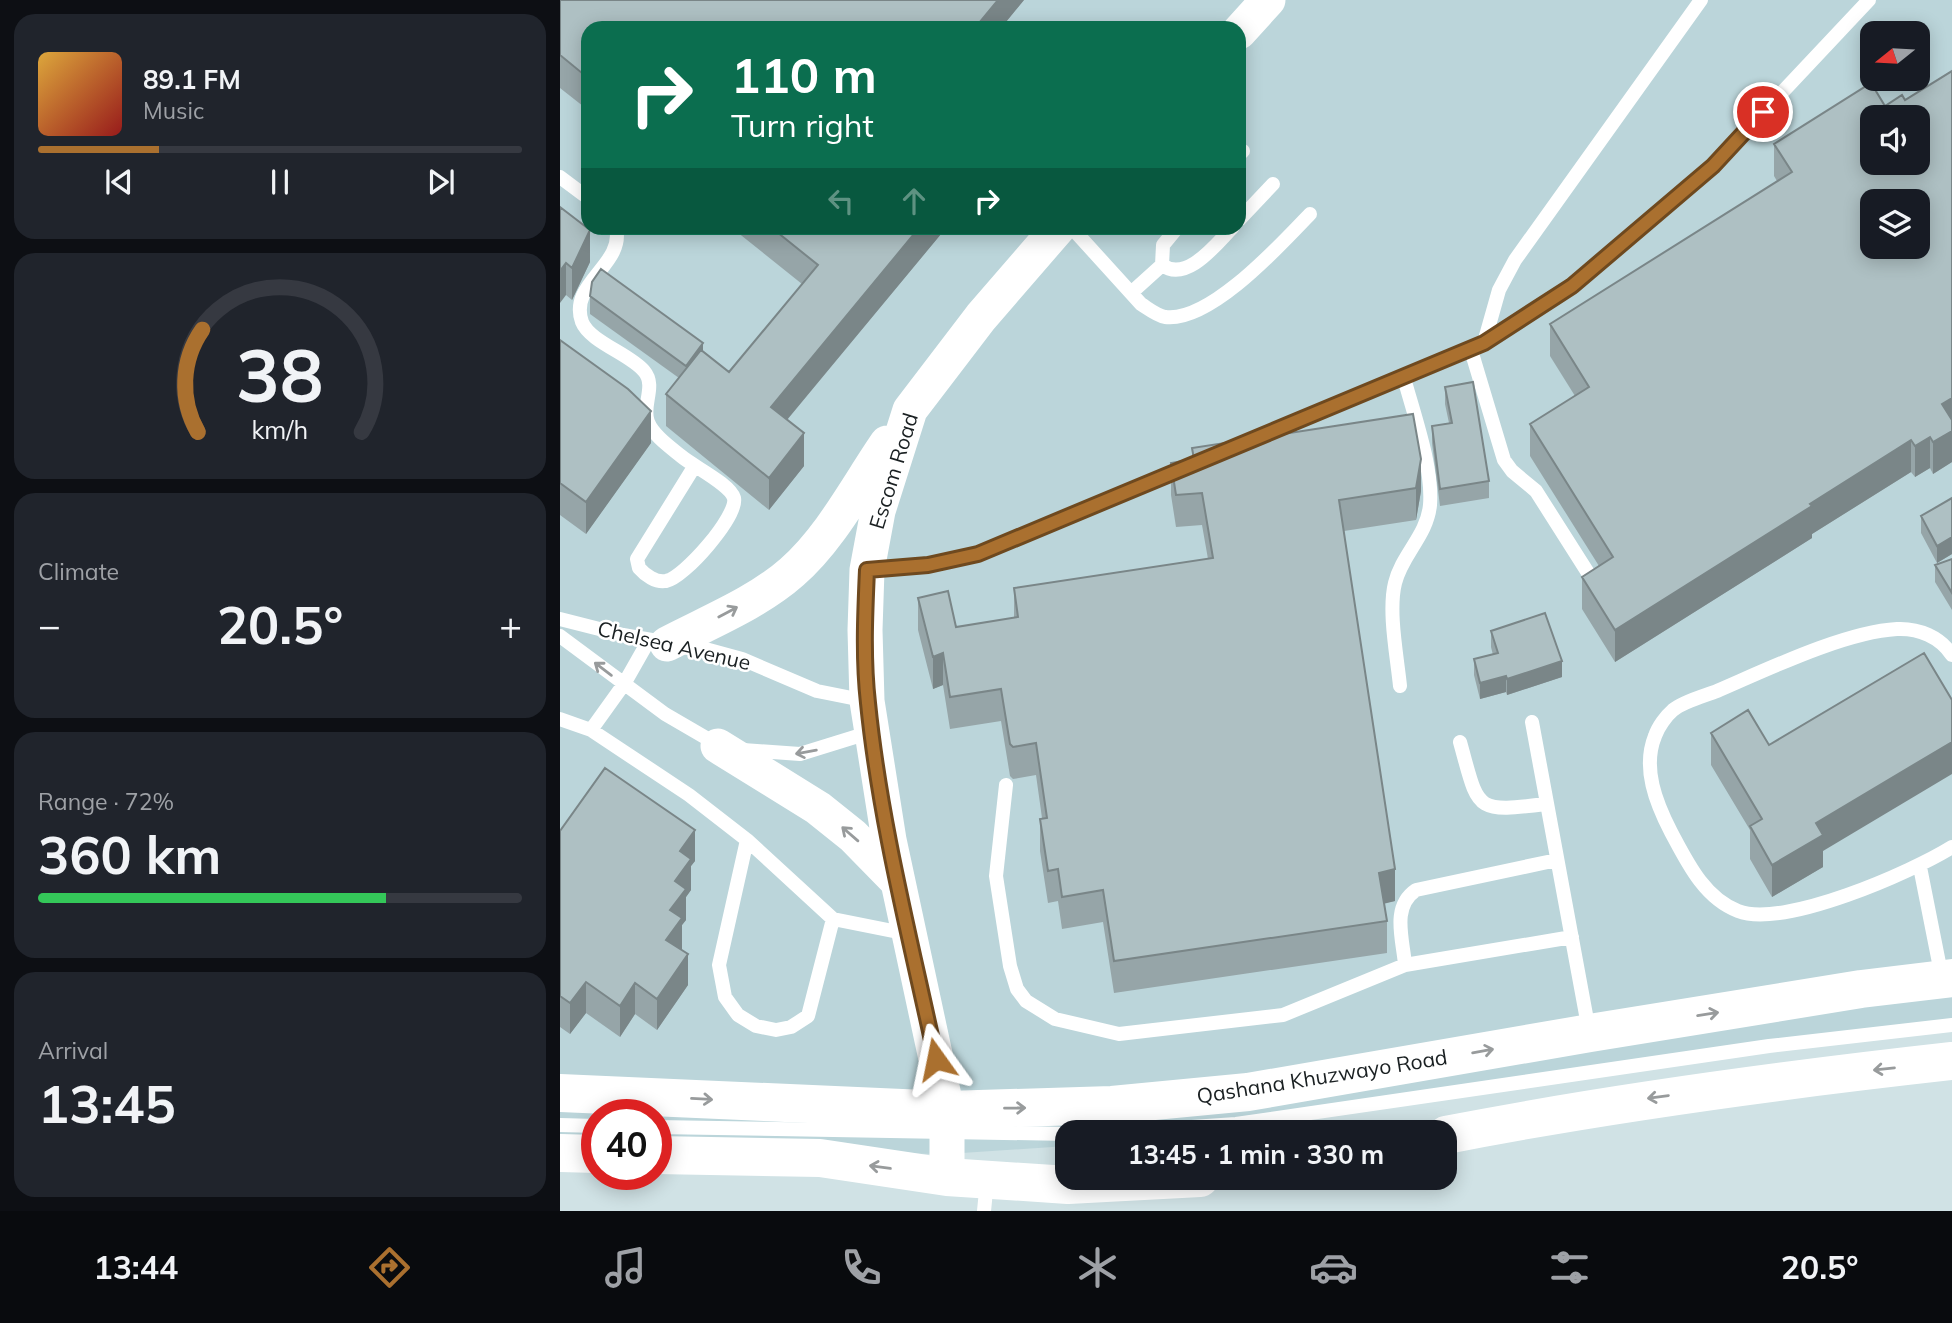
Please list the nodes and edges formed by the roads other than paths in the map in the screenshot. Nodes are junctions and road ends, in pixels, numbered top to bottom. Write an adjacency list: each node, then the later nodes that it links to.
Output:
1 (1268, 0): 4 (street)
2 (1701, 0): 17 (lane)
3 (1869, 0): 17 (lane)
4 (1246, 24)
5 (560, 177): 7 (lane)
6 (1273, 184): 8 (lane)
7 (581, 193)
8 (1246, 213)
9 (1310, 214): 16 (lane)
10 (617, 235): 22 (lane)
11 (1052, 235): 19 (street, Escom Road)
12 (1078, 235): 16 (lane)
13 (1171, 235): 15 (lane)
14 (1225, 235): 15 (lane)
15 (1162, 265): 16 (lane)
16 (1131, 293)
17 (1477, 347): 18 (lane); 24 (lane)
18 (1404, 378): 20 (lane); 30 (lane)
19 (910, 410): 23 (street, Escom Road); 27 (street, one-way to 19)
20 (1230, 450)
21 (1205, 460): 23 (lane)
22 (694, 467): 22 (lane)
23 (867, 570): 31 (street, Escom Road)
24 (1590, 576)
25 (560, 619): 27 (lane, Chelsea Avenue)
26 (560, 636): 29 (lane, Chelsea Avenue, one-way to 26)
27 (658, 642): 29 (lane); 31 (lane, Chelsea Avenue)
28 (1952, 655): 42 (lane)
29 (624, 684): 34 (lane); 36 (lane, Chelsea Avenue)
30 (1400, 686)
31 (869, 716): 36 (lane, Chelsea Avenue, one-way to 36); 43 (street, Escom Road)
32 (560, 719): 34 (lane)
33 (1532, 722): 38 (lane)
34 (591, 730): 39 (lane)
35 (1460, 742): 38 (lane)
36 (718, 746): 43 (street, one-way to 36)
37 (1006, 786): 47 (lane)
38 (1546, 804): 41 (lane)
39 (747, 840): 44 (lane); 44 (lane)
40 (1952, 847): 42 (lane)
41 (1557, 860): 46 (lane); 47 (lane)
42 (1920, 867): 48 (lane)
43 (898, 882): 45 (street, Escom Road)
44 (833, 919): 45 (lane)
45 (909, 934): 54 (street, Escom Road)
46 (1572, 937): 47 (lane); 50 (lane)
47 (1405, 965)
48 (1947, 979): 50 (main road, Qashana Khuzwayo Road, one-way to 48)
49 (1952, 1026): 53 (lane)
50 (1590, 1033): 54 (main road, Qashana Khuzwayo Road, one-way to 50)
51 (1952, 1061): 59 (main road, one-way to 59)
52 (560, 1093): 54 (main road, Qashana Khuzwayo Road, one-way to 54)
53 (1263, 1120)
54 (946, 1121): 57 (lane); 58 (lane); 63 (street, Escom Road)
55 (560, 1125): 56 (lane)
56 (581, 1126)
57 (672, 1127)
58 (1055, 1133)
59 (1457, 1133)
60 (560, 1153): 61 (main road)
61 (581, 1154)
62 (672, 1155): 63 (main road, one-way to 62)
63 (947, 1177): 65 (main road)
64 (1055, 1187): 65 (main road)
65 (986, 1195)

